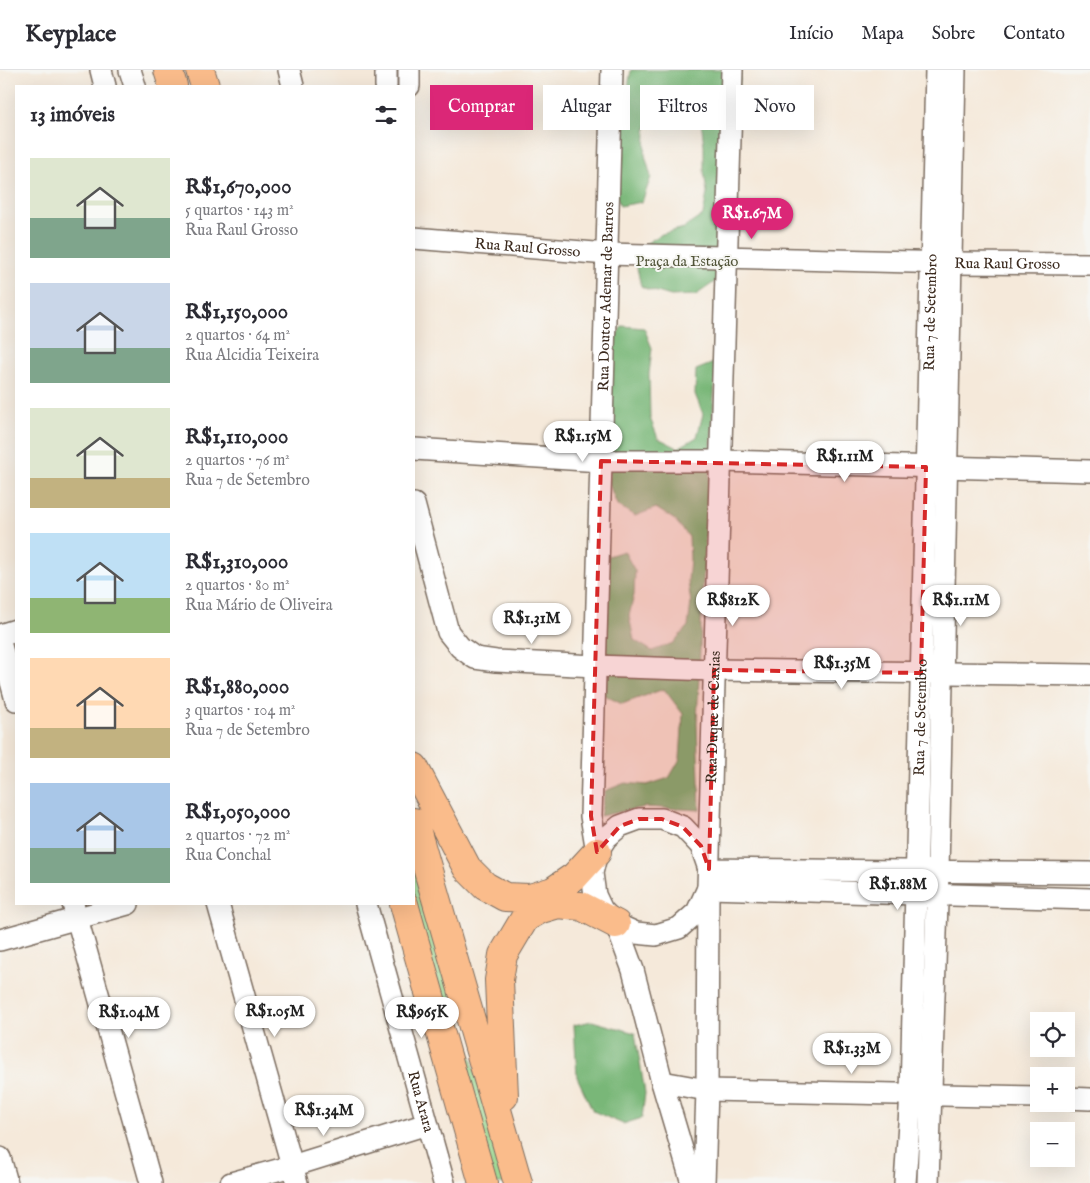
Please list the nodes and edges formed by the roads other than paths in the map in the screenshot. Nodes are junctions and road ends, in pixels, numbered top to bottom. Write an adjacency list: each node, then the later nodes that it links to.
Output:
1 (101, 70): 12 (street)
2 (130, 70): 13 (street)
3 (168, 70): 14 (highway)
4 (200, 70): 15 (highway)
5 (289, 70): 16 (street)
6 (386, 70): 17 (street)
7 (409, 70): 18 (street)
8 (612, 70): 20 (street, Rua Doutor Ademar de Barros)
9 (732, 70): 21 (street, Rua Duque de Caxias)
10 (936, 70): 22 (street, Rua 7 de Setembro)
11 (955, 70): 22 (street, Rua 7 de Setembro)
12 (105, 85)
13 (134, 85)
14 (173, 85)
15 (204, 85)
16 (293, 85)
17 (386, 85)
18 (409, 85)
19 (415, 238): 20 (street, Rua Raul Grosso)
20 (606, 254): 21 (street, Rua Raul Grosso); 25 (street, Rua Doutor Ademar de Barros)
21 (726, 258): 22 (street, Rua Raul Grosso); 26 (street, Rua Duque de Caxias)
22 (941, 263): 23 (street, Rua Raul Grosso); 27 (street, Rua 7 de Setembro)
23 (1090, 264)
24 (415, 449): 25 (street)
25 (601, 461): 26 (street); 33 (street, Rua Doutor Ademar de Barros)
26 (720, 461): 27 (street); 34 (street, Rua Duque de Caxias)
27 (936, 467): 28 (street); 35 (street, Rua 7 de Setembro)
28 (1090, 471)
29 (415, 508): 33 (street)
30 (15, 630): 31 (street)
31 (0, 635)
32 (0, 642): 37 (street)
33 (595, 666): 34 (street); 40 (street, Rua Doutor Ademar de Barros)
34 (714, 670): 35 (street); 44 (street, Rua Duque de Caxias)
35 (931, 673): 36 (street); 41 (street, Rua 7 de Setembro); 42 (street, Rua 7 de Setembro)
36 (1090, 675)
37 (15, 696)
38 (415, 769): 40 (highway)
39 (415, 825): 62 (highway)
40 (597, 852): 44 (street); 53 (street)
41 (916, 871): 42 (street); 44 (street); 45 (street, Rua 7 de Setembro)
42 (938, 871): 43 (street); 46 (street, Rua 7 de Setembro)
43 (1090, 874)
44 (708, 878): 45 (street); 53 (street); 56 (street, Rua Duque de Caxias)
45 (916, 894): 46 (street); 57 (street, Rua 7 de Setembro)
46 (937, 895): 47 (street); 57 (street, Rua 7 de Setembro)
47 (1090, 899)
48 (120, 905): 52 (street)
49 (218, 905): 64 (street)
50 (366, 905): 61 (street, Rua Arara)
51 (404, 905): 69 (highway)
52 (75, 911): 54 (street); 66 (street)
53 (616, 924): 55 (street); 62 (highway)
54 (0, 940)
55 (662, 1082): 56 (street); 71 (street)
56 (707, 1090): 57 (street); 72 (street, Rua Duque de Caxias)
57 (921, 1095): 58 (street); 73 (street, Rua 7 de Setembro); 74 (street, Rua 7 de Setembro)
58 (1030, 1097)
59 (1075, 1098): 60 (street)
60 (1090, 1099)
61 (427, 1124): 64 (street); 68 (street, Rua Arara)
62 (507, 1143): 70 (highway)
63 (0, 1158): 65 (street)
64 (294, 1174): 67 (street)
65 (7, 1183)
66 (151, 1183)
67 (231, 1183)
68 (444, 1183)
69 (483, 1183)
70 (518, 1183)
71 (692, 1183)
72 (704, 1183)
73 (905, 1183)
74 (928, 1183)

